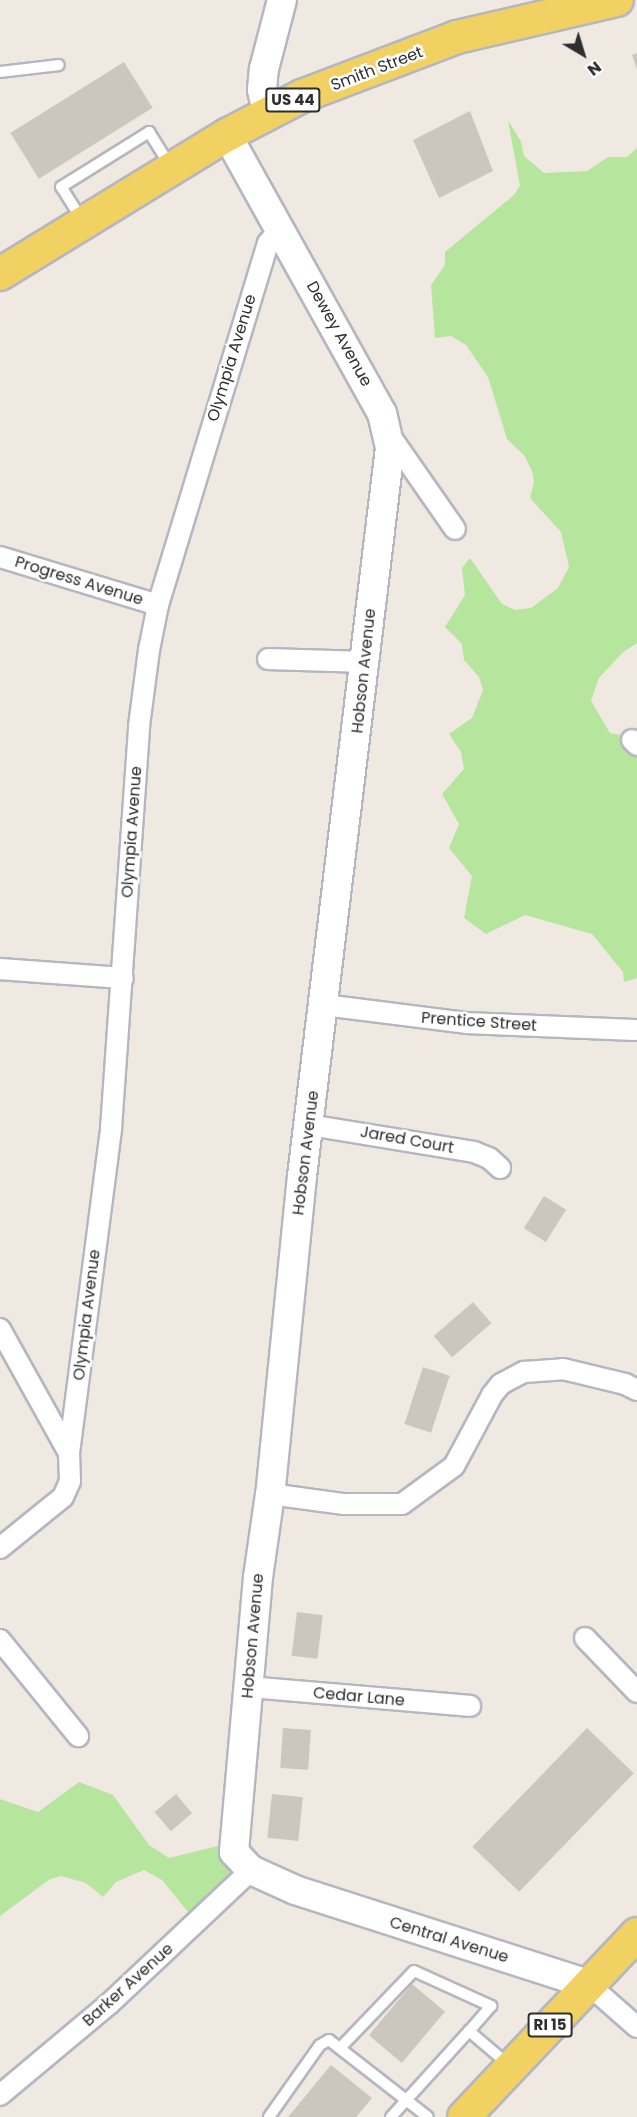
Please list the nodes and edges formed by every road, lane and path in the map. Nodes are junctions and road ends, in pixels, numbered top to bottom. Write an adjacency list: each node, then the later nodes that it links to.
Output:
1 (282, 0): 5 (street)
2 (617, 0): 5 (main road, Smith Street / US 44)
3 (59, 65): 4 (lane)
4 (0, 72)
5 (267, 113): 6 (main road, Smith Street / US 44)
6 (227, 135): 7 (main road, Smith Street / US 44); 9 (street, Dewey Avenue)
7 (171, 169): 8 (main road, Smith Street / US 44); 8 (lane)
8 (84, 223): 10 (main road, Smith Street / US 44)
9 (280, 229): 11 (street, Dewey Avenue); 14 (street, Olympia Avenue)
10 (0, 274)
11 (386, 431): 12 (street, Dewey Avenue); 16 (street, Hobson Avenue)
12 (455, 529)
13 (0, 557): 14 (street, Progress Avenue)
14 (158, 605): 18 (street, Olympia Avenue)
15 (268, 659): 16 (street)
16 (365, 662): 19 (street, Hobson Avenue)
17 (0, 969): 18 (street)
18 (123, 978): 25 (street, Olympia Avenue)
19 (324, 1005): 20 (street, Prentice Street); 21 (street, Hobson Avenue)
20 (635, 1030)
21 (309, 1125): 22 (street, Jared Court); 26 (street, Hobson Avenue)
22 (500, 1168)
23 (0, 1329): 25 (street)
24 (637, 1390): 26 (street)
25 (69, 1453): 27 (street, Olympia Avenue)
26 (270, 1494): 30 (street, Hobson Avenue)
27 (0, 1548)
28 (585, 1638): 31 (street)
29 (0, 1640): 33 (street)
30 (249, 1687): 32 (street, Cedar Lane); 34 (street, Hobson Avenue)
31 (637, 1692)
32 (470, 1706)
33 (78, 1736)
34 (251, 1870): 36 (street, Central Avenue); 41 (street, Barker Avenue)
35 (637, 1934): 36 (main road, RI 15)
36 (588, 1984): 37 (street, Central Avenue); 40 (main road, RI 15)
37 (637, 2028)
38 (469, 2031): 39 (lane); 40 (lane); 42 (lane)
39 (341, 2047): 42 (lane); 43 (lane)
40 (511, 2067): 46 (main road, RI 15)
41 (0, 2095)
42 (406, 2099): 44 (lane); 45 (lane)
43 (269, 2117)
44 (391, 2117)
45 (428, 2117)
46 (464, 2117)

